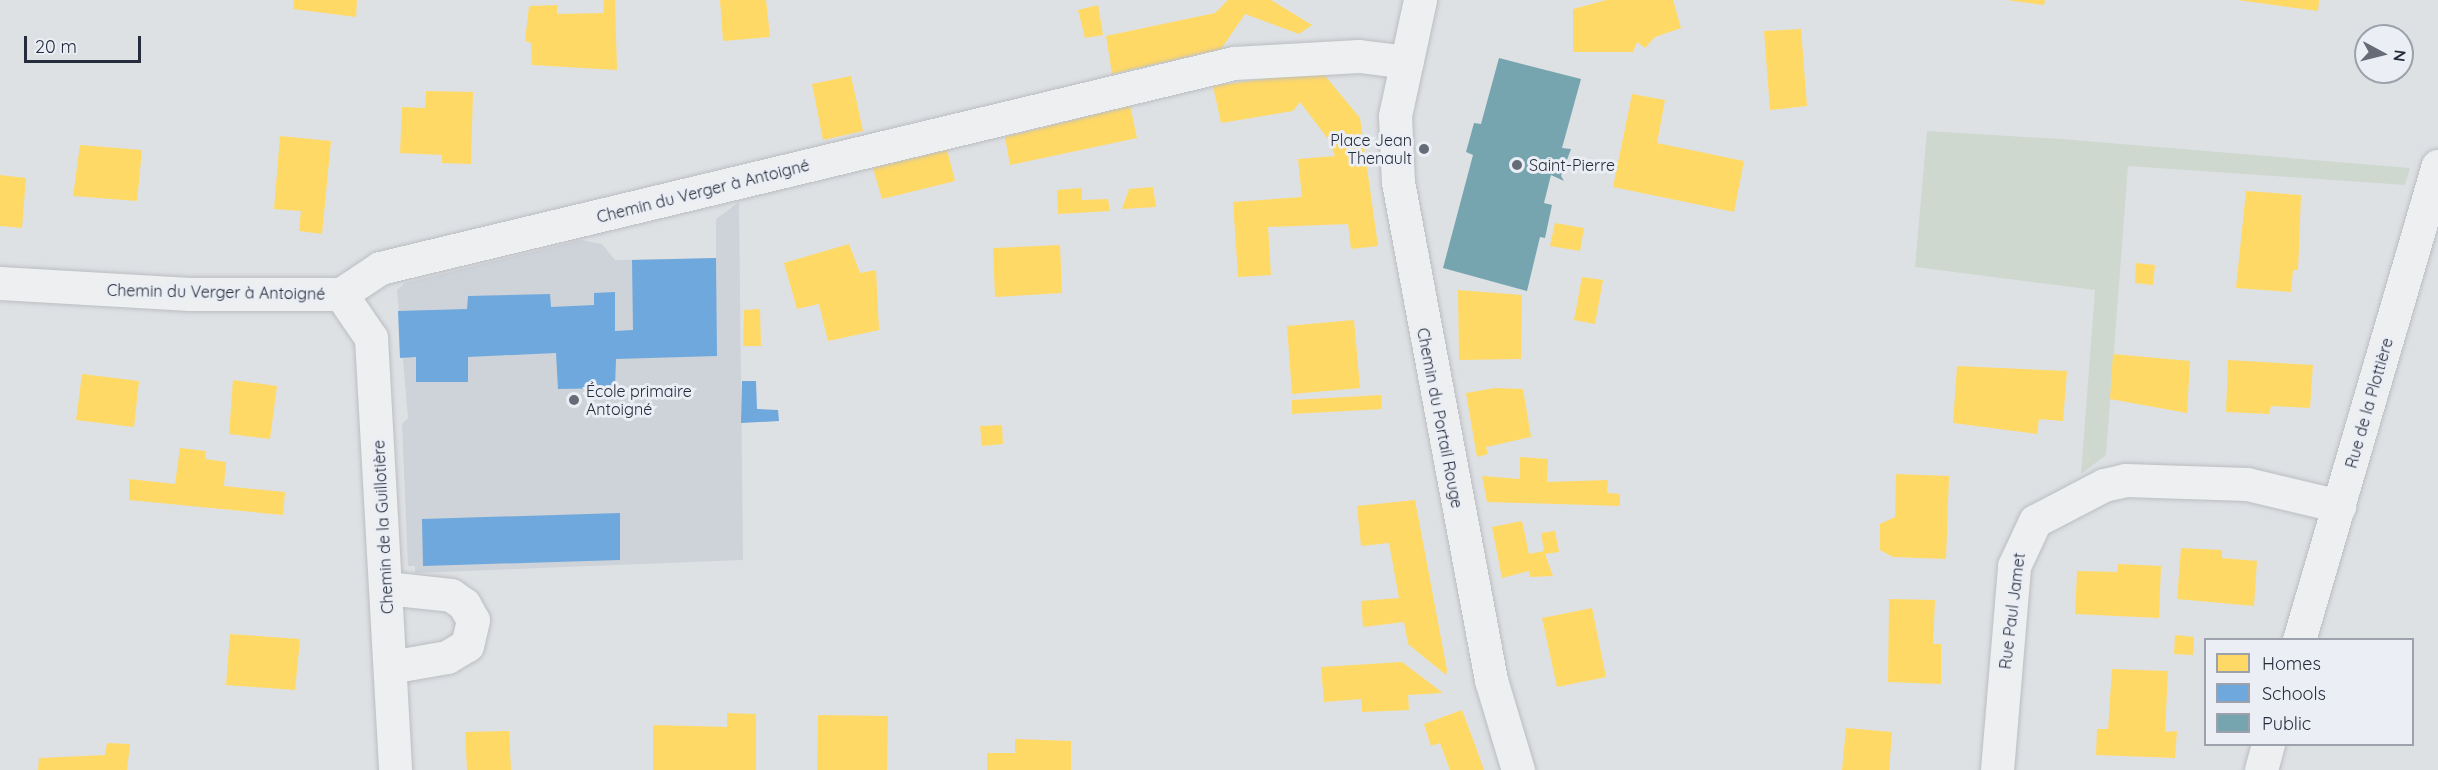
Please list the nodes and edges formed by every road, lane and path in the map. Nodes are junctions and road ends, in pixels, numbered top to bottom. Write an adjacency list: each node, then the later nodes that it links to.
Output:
1 (1420, 0): 2 (street, Chemin du Portail Rouge)
2 (1407, 62): 5 (street, Chemin du Verger à Antoigné); 12 (street, Chemin du Portail Rouge)
3 (2438, 166): 6 (street, Rue de la Plottière)
4 (0, 283): 5 (street, Chemin du Verger à Antoigné)
5 (342, 294): 7 (street, Chemin de la Guillotière)
6 (2339, 506): 8 (street, Rue de la Plottière); 13 (street, Rue Paul Jamet)
7 (386, 588): 9 (street, Chemin de la Guillotière); 9 (street)
8 (2300, 638)
9 (390, 667): 11 (street, Chemin de la Guillotière)
10 (2267, 746): 14 (street)
11 (395, 770)
12 (1518, 770)
13 (1996, 770)
14 (2261, 770)

